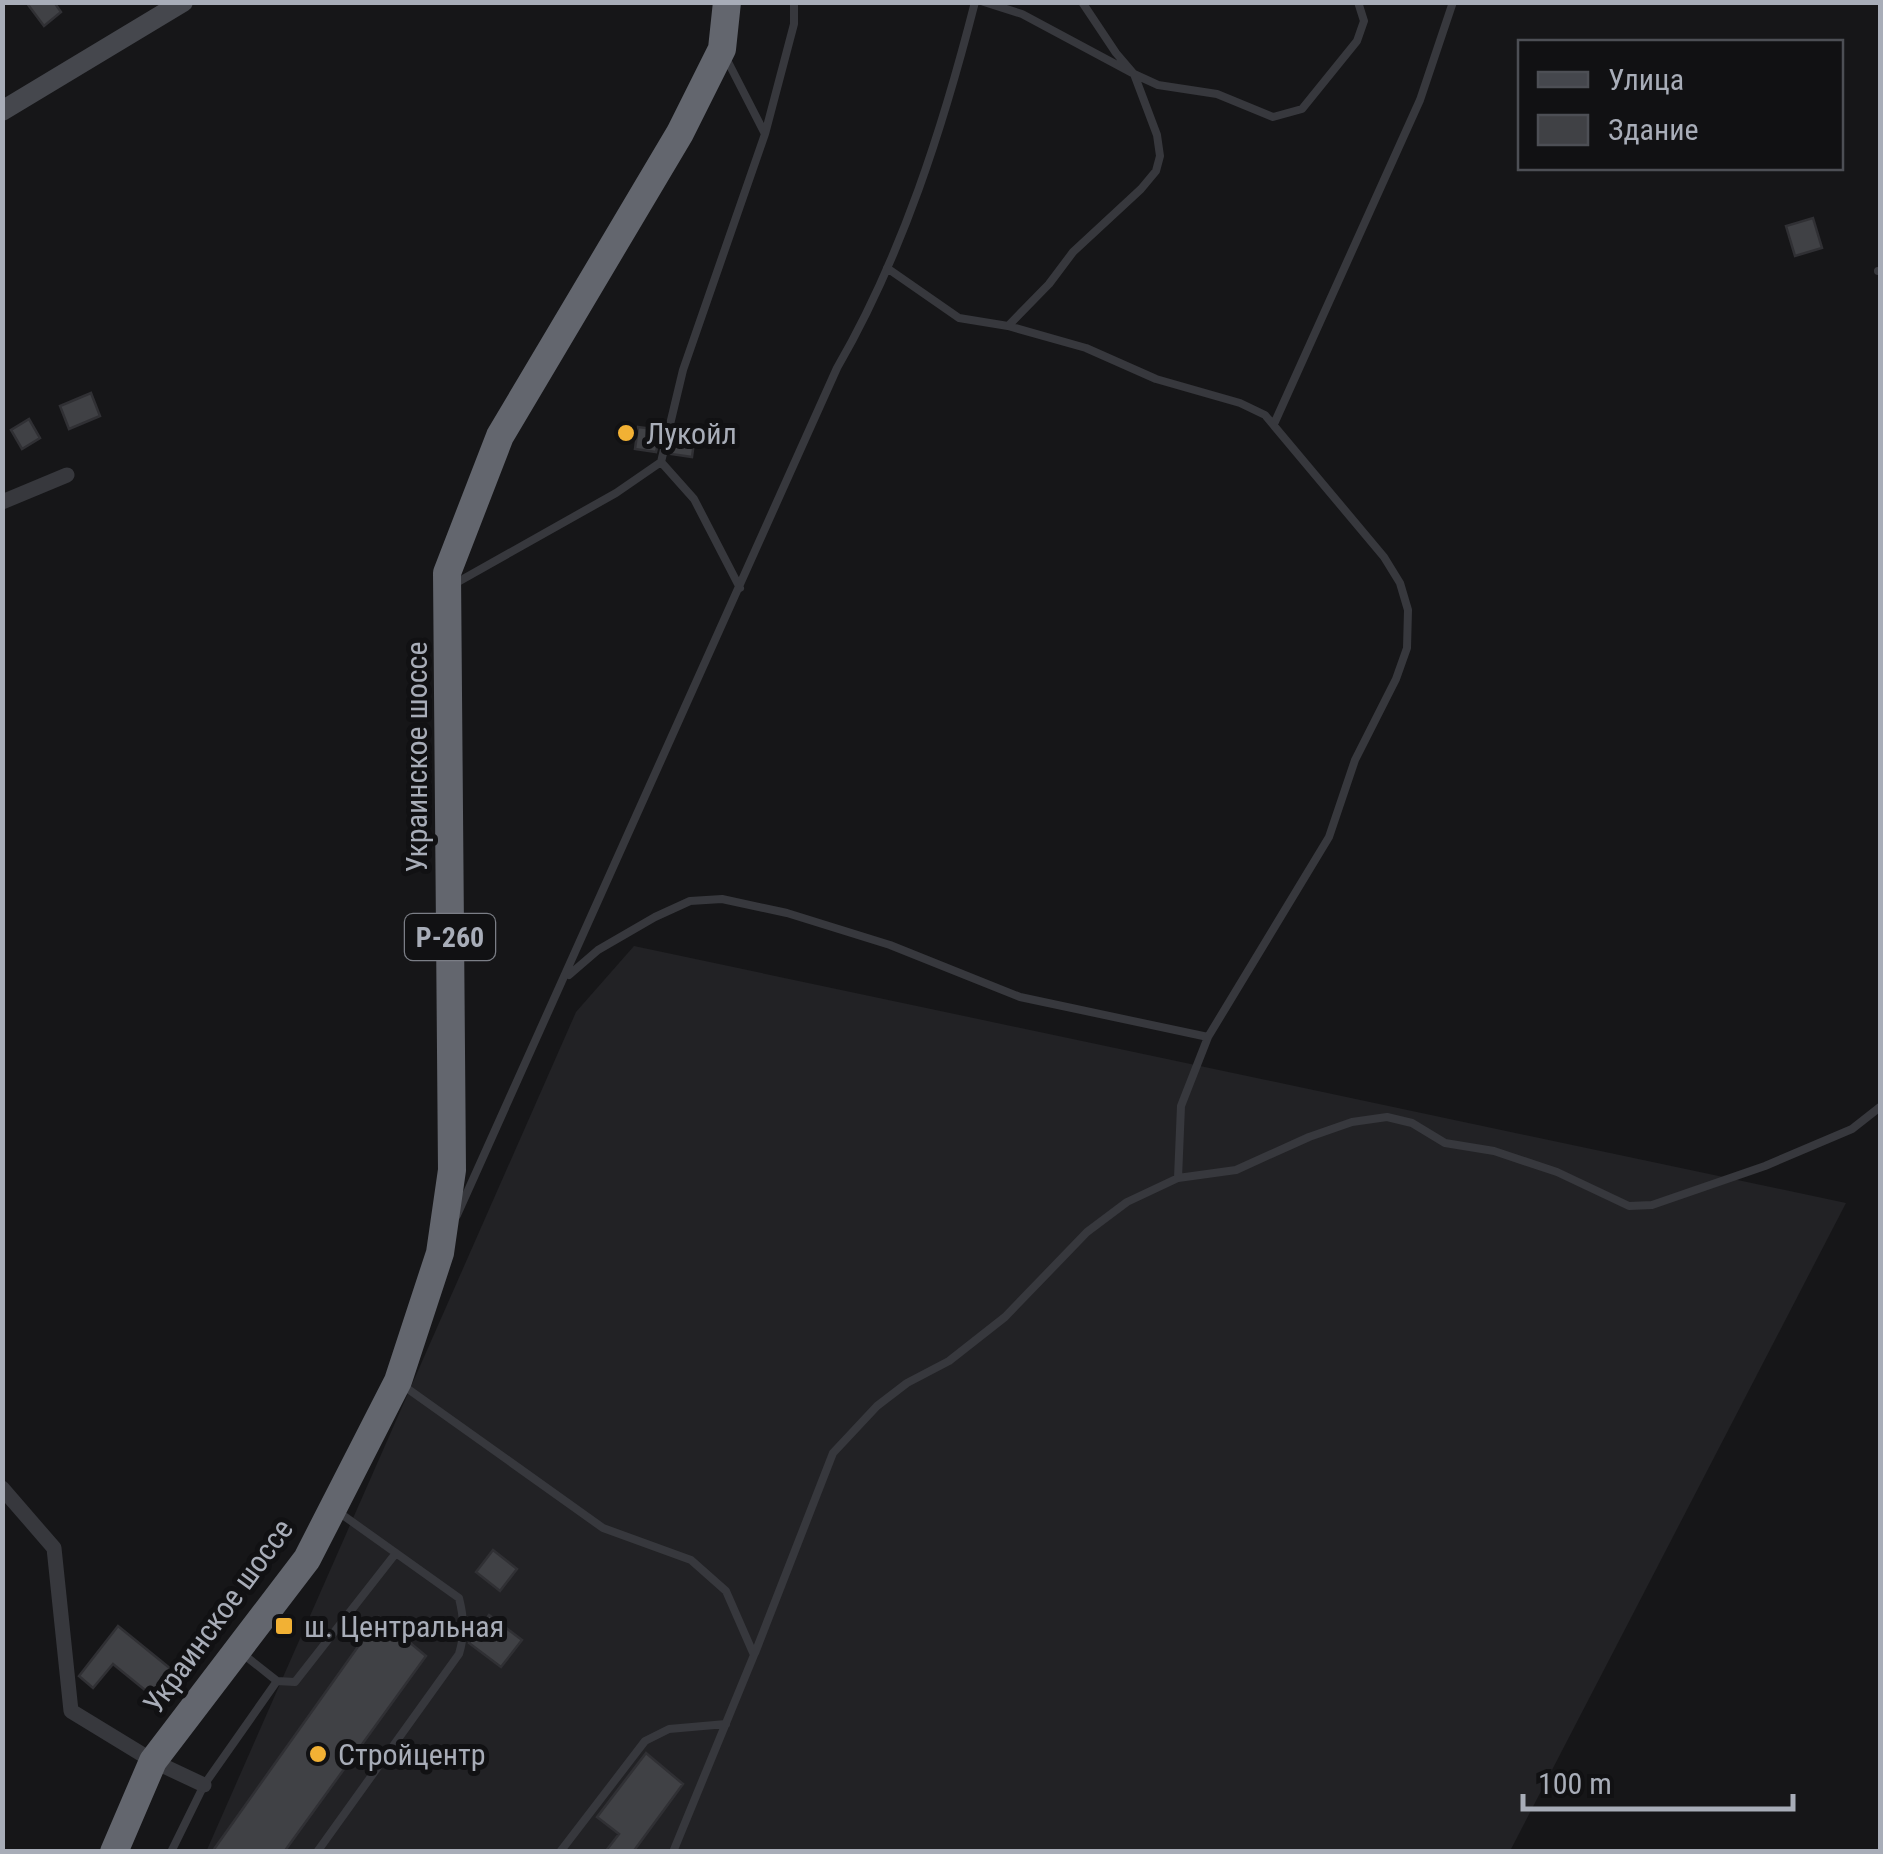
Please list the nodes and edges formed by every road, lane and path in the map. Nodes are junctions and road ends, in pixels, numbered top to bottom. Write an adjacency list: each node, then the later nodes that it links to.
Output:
1 (183, 2): 11 (street)
2 (727, 2): 9 (highway, Украинское шоссе / Р-260)
3 (794, 2): 12 (lane)
4 (975, 2): 13 (lane)
5 (984, 2): 10 (lane)
6 (1082, 2): 10 (lane)
7 (1358, 2): 10 (lane)
8 (1453, 2): 15 (lane)
9 (722, 49): 12 (lane); 19 (highway, Украинское шоссе / Р-260)
10 (1134, 74): 14 (lane)
11 (2, 111)
12 (766, 134): 16 (lane)
13 (887, 268): 14 (lane); 20 (lane)
14 (1008, 326): 15 (lane)
15 (1274, 424): 22 (lane)
16 (661, 462): 19 (lane); 20 (lane)
17 (67, 475): 18 (street)
18 (2, 502)
19 (447, 588): 25 (highway, Украинское шоссе / Р-260)
20 (740, 588): 21 (lane)
21 (566, 978): 22 (lane); 25 (lane)
22 (1208, 1036): 24 (lane)
23 (1880, 1107): 24 (lane)
24 (1178, 1178): 31 (lane)
25 (440, 1253): 26 (highway, Украинское шоссе / Р-260)
26 (398, 1381): 28 (highway, Украинское шоссе / Р-260); 31 (lane)
27 (2, 1488): 34 (street)
28 (333, 1508): 29 (lane); 30 (highway, Украинское шоссе / Р-260)
29 (396, 1553): 32 (lane); 39 (lane)
30 (238, 1650): 32 (lane); 34 (highway, Украинское шоссе / Р-260)
31 (754, 1655): 33 (lane)
32 (278, 1681): 35 (lane)
33 (726, 1724): 36 (lane); 40 (lane)
34 (153, 1761): 35 (street); 37 (highway, Украинское шоссе / Р-260)
35 (204, 1785): 38 (lane)
36 (674, 1851)
37 (114, 1852)
38 (171, 1852)
39 (317, 1852)
40 (560, 1852)

